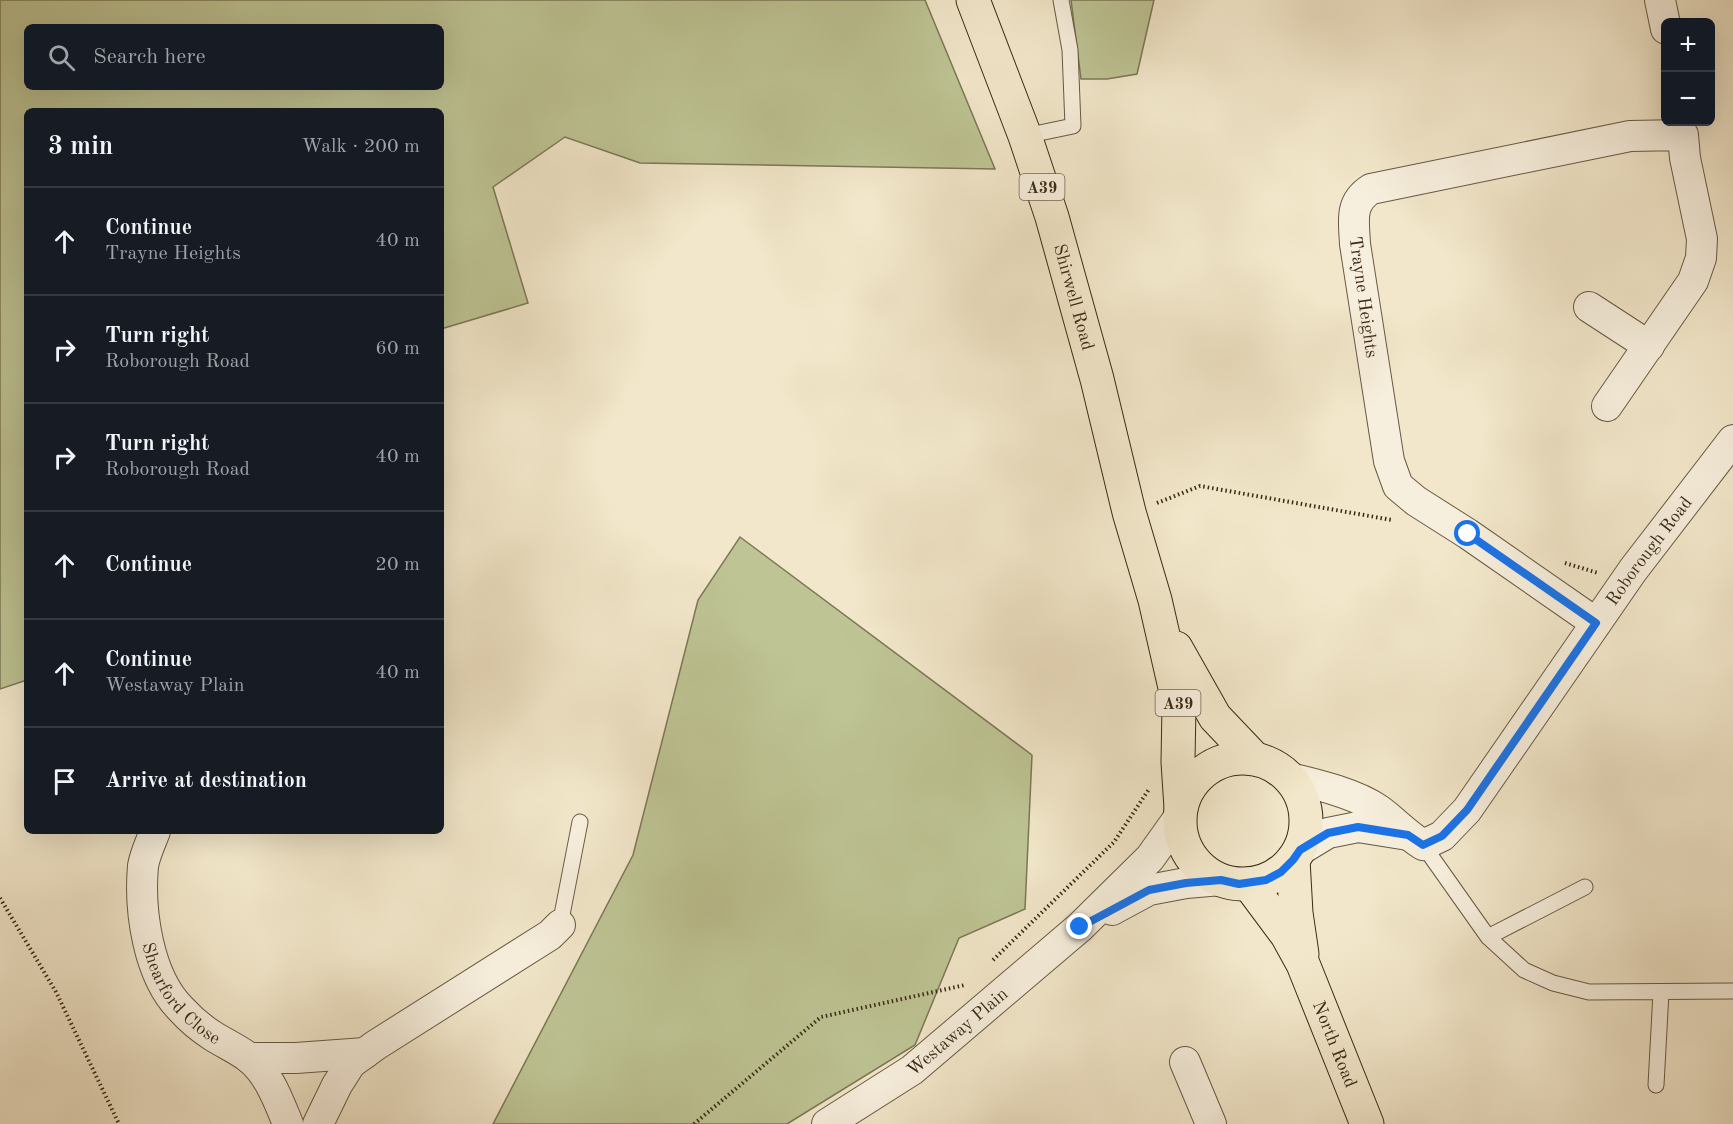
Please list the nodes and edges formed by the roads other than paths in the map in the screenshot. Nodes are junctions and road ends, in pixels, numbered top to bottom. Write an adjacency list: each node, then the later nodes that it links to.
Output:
1 (973, 0): 6 (main road, Shirwell Road / A39)
2 (1061, 0): 6 (lane)
3 (1660, 0): 4 (street)
4 (1663, 18)
5 (1683, 128): 8 (street, Trayne Heights); 12 (street, Trayne Heights)
6 (1025, 136): 11 (main road, Shirwell Road / A39)
7 (1589, 307): 8 (street)
8 (1649, 345): 9 (street, Trayne Heights)
9 (1607, 406)
10 (1733, 440): 12 (street, Roborough Road)
11 (1155, 600): 13 (main road, Shirwell Road / A39); 15 (main road, Shirwell Road / A39)
12 (1596, 623): 18 (street, Roborough Road)
13 (1254, 758): 14 (main road); 15 (main road)
14 (1290, 778): 18 (street); 19 (main road)
15 (1180, 812): 20 (main road); 23 (street, Westaway Plain)
16 (580, 822): 22 (lane)
17 (154, 834): 29 (street, Shearford Close)
18 (1415, 840): 19 (street); 24 (lane)
19 (1296, 855): 20 (main road); 25 (main road, North Road)
20 (1235, 882): 23 (street, Westaway Plain); 25 (main road, North Road)
21 (1585, 887): 24 (lane)
22 (560, 925): 28 (street)
23 (1080, 927): 34 (street, Westaway Plain)
24 (1488, 937): 26 (lane)
25 (1303, 964): 36 (main road, North Road)
26 (1661, 992): 27 (lane); 31 (lane)
27 (1733, 992)
28 (365, 1053): 29 (street); 33 (street)
29 (249, 1058): 32 (street, Shearford Close)
30 (1185, 1062): 35 (street)
31 (1656, 1085)
32 (288, 1124)
33 (318, 1124)
34 (826, 1124)
35 (1211, 1124)
36 (1367, 1124)

